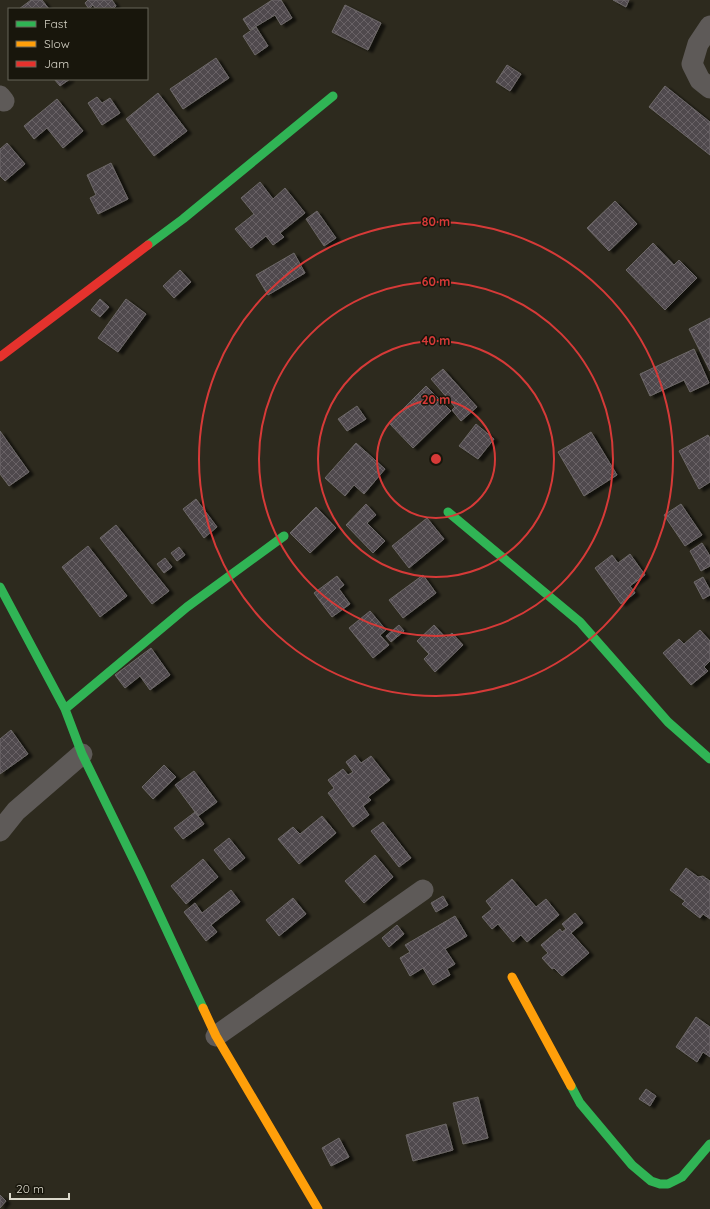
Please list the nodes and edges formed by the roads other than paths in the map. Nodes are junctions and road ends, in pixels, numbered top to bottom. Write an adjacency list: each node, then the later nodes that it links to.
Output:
1 (710, 26): 2 (street)
2 (710, 88)
3 (333, 96): 4 (street)
4 (0, 357)
5 (448, 512): 10 (street)
6 (284, 536): 8 (street)
7 (0, 587): 8 (street)
8 (65, 709): 9 (street)
9 (82, 754): 11 (street); 14 (street)
10 (710, 759)
11 (0, 831)
12 (423, 890): 14 (street)
13 (512, 977): 15 (street)
14 (216, 1036): 16 (street)
15 (710, 1144)
16 (318, 1209)

